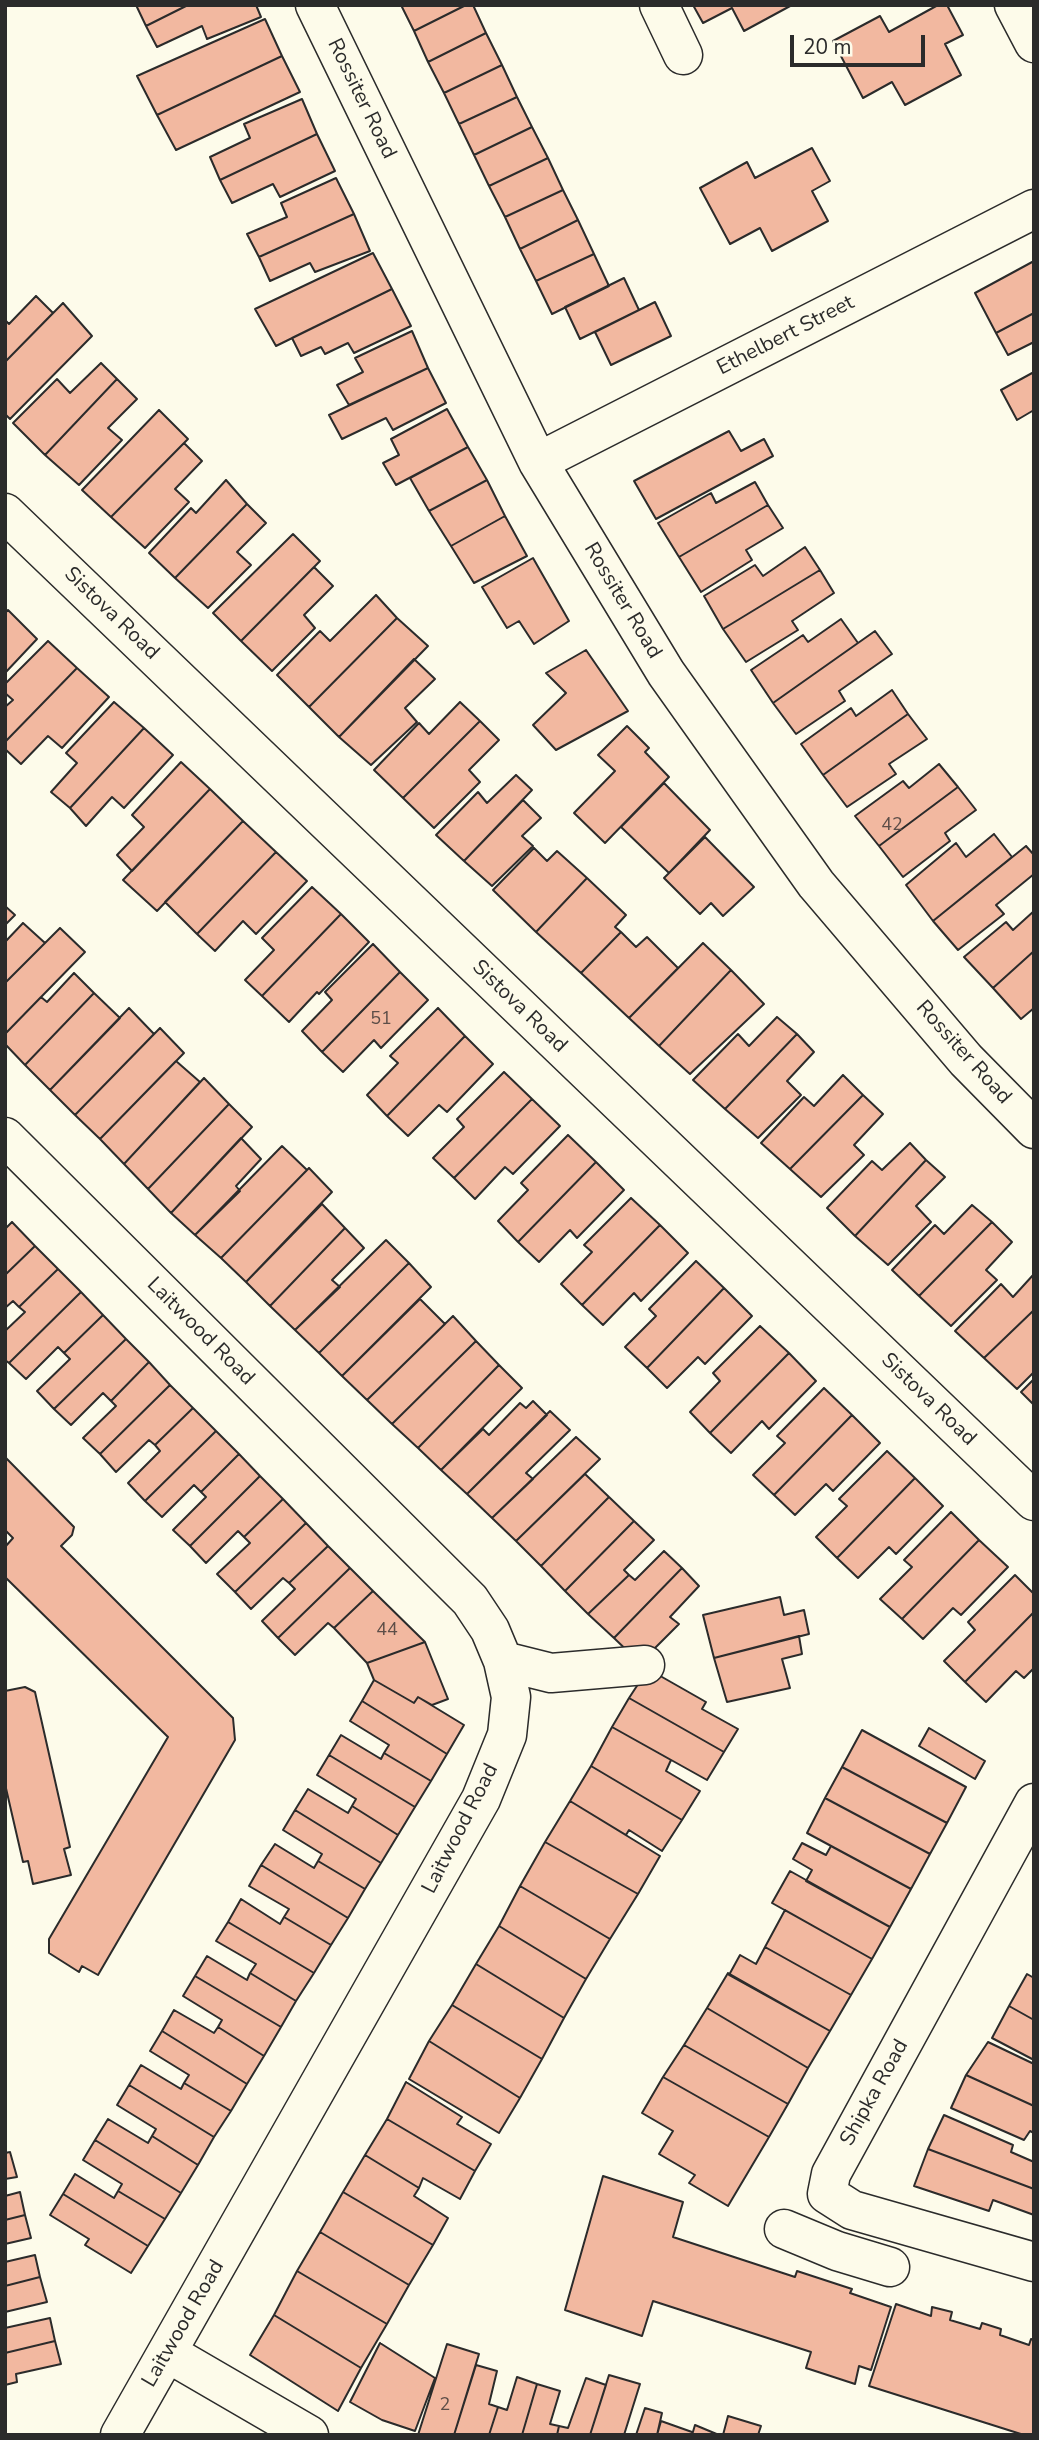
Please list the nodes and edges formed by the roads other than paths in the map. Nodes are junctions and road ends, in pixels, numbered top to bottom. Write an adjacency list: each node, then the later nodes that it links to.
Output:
1 (315, 5): 7 (street, Rossiter Road)
2 (659, 5): 5 (street)
3 (1014, 5): 4 (street)
4 (1034, 43)
5 (683, 55)
6 (1034, 209): 7 (street, Ethelbert Street)
7 (538, 462): 9 (street, Rossiter Road)
8 (5, 513): 11 (street, Sistova Road)
9 (1034, 1129)
10 (5, 1137): 12 (street, Laitwood Road)
11 (1034, 1502)
12 (503, 1661): 13 (street); 20 (street, Laitwood Road)
13 (645, 1665)
14 (1034, 1803): 15 (street, Shipka Road)
15 (852, 2210): 17 (street); 18 (street, Shipka Road)
16 (784, 2229): 17 (street)
17 (837, 2251): 19 (street)
18 (1034, 2262)
19 (890, 2267)
20 (168, 2353): 21 (street, Laitwood Road); 22 (street)
21 (120, 2435)
22 (309, 2435)

